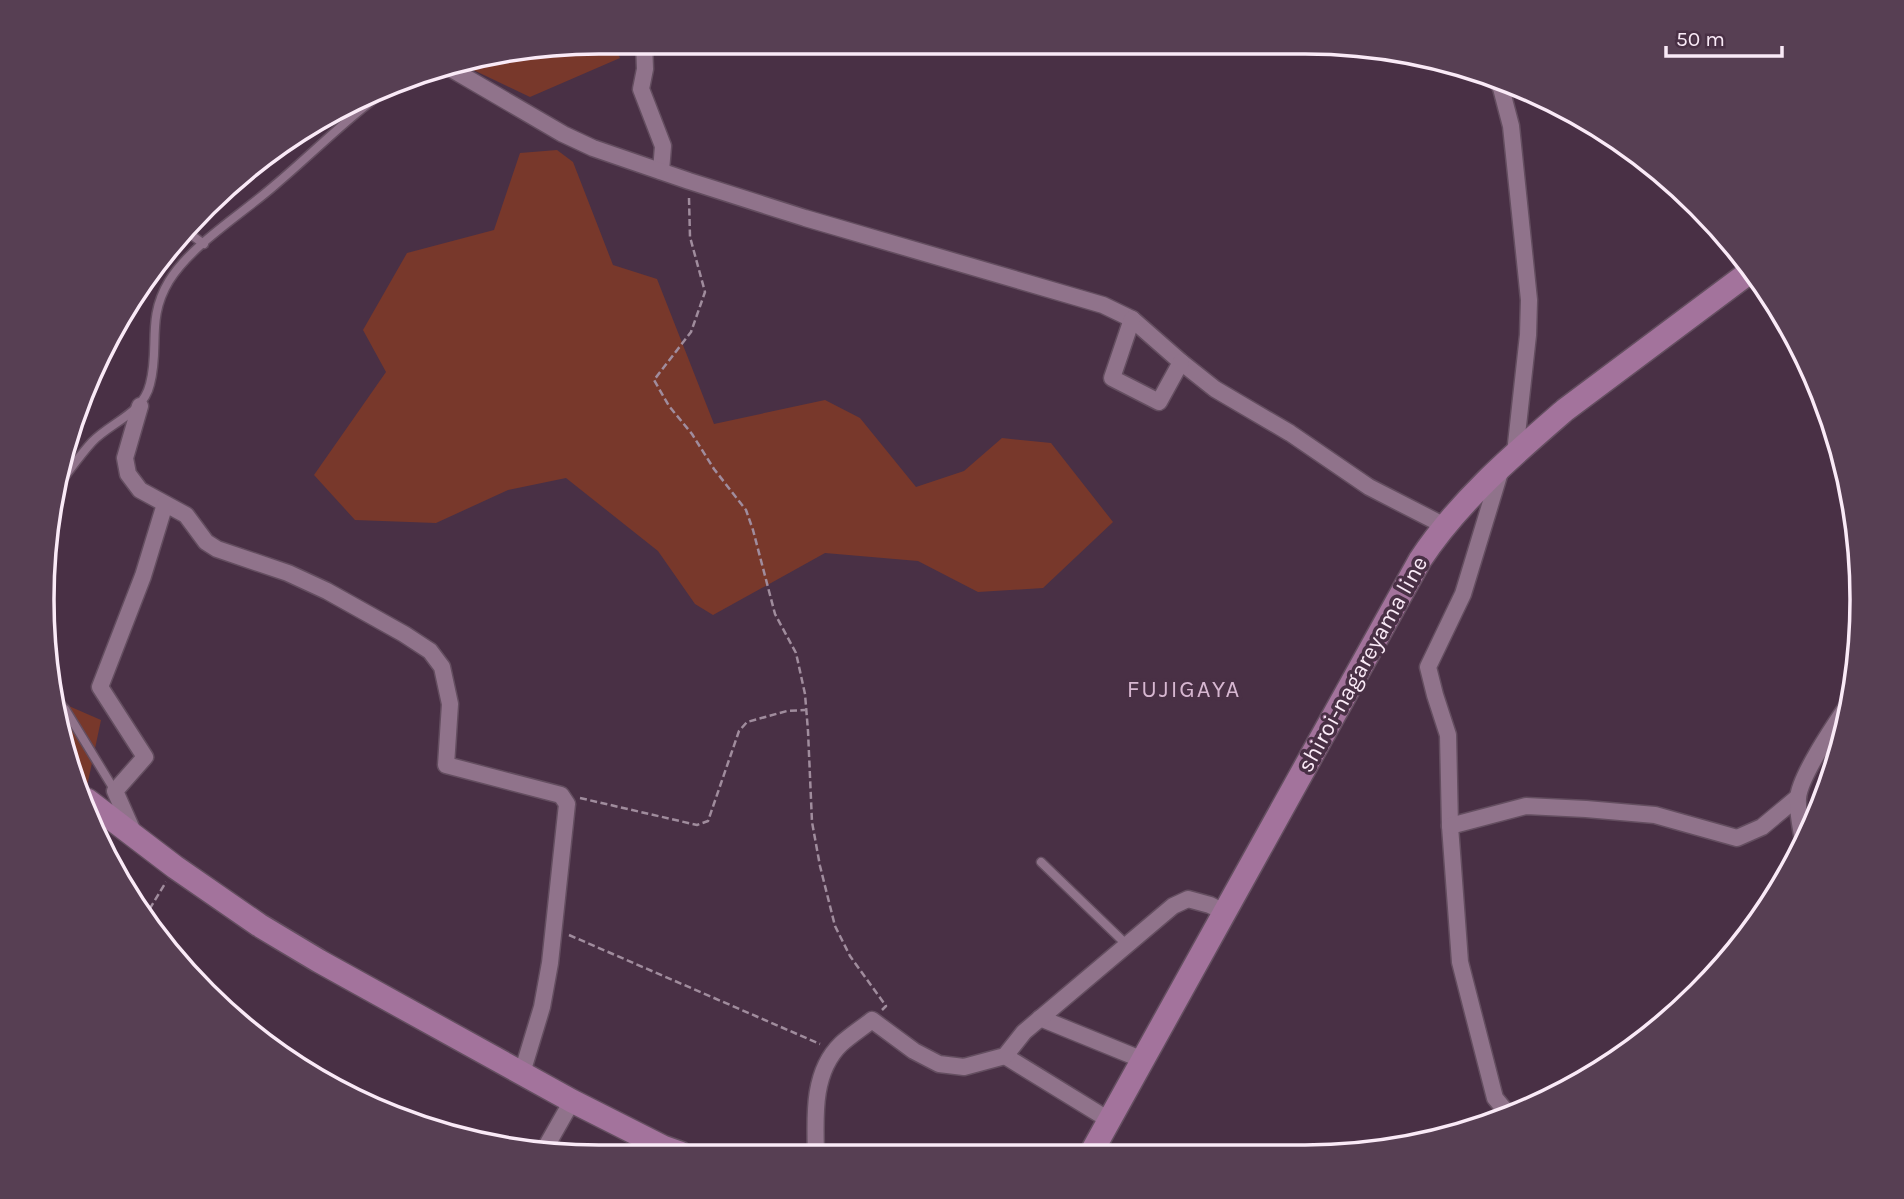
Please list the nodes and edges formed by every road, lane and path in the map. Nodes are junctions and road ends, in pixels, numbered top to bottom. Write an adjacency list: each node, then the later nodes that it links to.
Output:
1 (644, 54): 5 (street)
2 (458, 73): 5 (street)
3 (1502, 92): 13 (street)
4 (361, 109): 8 (lane)
5 (661, 171): 6 (street)
6 (689, 181): 10 (street); 17 (path)
7 (193, 236): 8 (lane)
8 (204, 244): 12 (lane)
9 (1743, 277): 13 (main road, shiroi-nagareyama line)
10 (1132, 319): 11 (street); 11 (street)
11 (1181, 362): 16 (street)
12 (140, 406): 14 (lane); 15 (street)
13 (1508, 460): 16 (main road, shiroi-nagareyama line); 25 (street)
14 (70, 469)
15 (165, 504): 20 (street); 22 (street)
16 (1445, 526): 30 (main road, shiroi-nagareyama line)
17 (806, 710): 22 (path); 34 (path)
18 (66, 711): 20 (lane)
19 (1834, 726): 21 (street)
20 (115, 791): 26 (street)
21 (1798, 797): 24 (street); 25 (street)
22 (564, 800): 31 (street)
23 (95, 806): 26 (main road)
24 (1801, 824)
25 (1450, 826): 40 (street)
26 (135, 837): 28 (main road)
27 (1041, 862): 32 (lane)
28 (175, 867): 29 (path); 38 (main road)
29 (151, 908)
30 (1224, 912): 32 (street); 37 (main road, shiroi-nagareyama line)
31 (554, 929): 35 (path); 38 (street)
32 (1127, 945): 33 (street)
33 (1040, 1018): 36 (street); 37 (street)
34 (872, 1020): 35 (street); 36 (street)
35 (836, 1051): 44 (street)
36 (1004, 1056): 41 (street)
37 (1143, 1060): 41 (main road, shiroi-nagareyama line)
38 (522, 1073): 39 (main road)
39 (572, 1101): 42 (street); 43 (main road)
40 (1503, 1107)
41 (1109, 1120): 45 (main road, shiroi-nagareyama line)
42 (548, 1142)
43 (659, 1145)
44 (816, 1145)
45 (1095, 1145)

